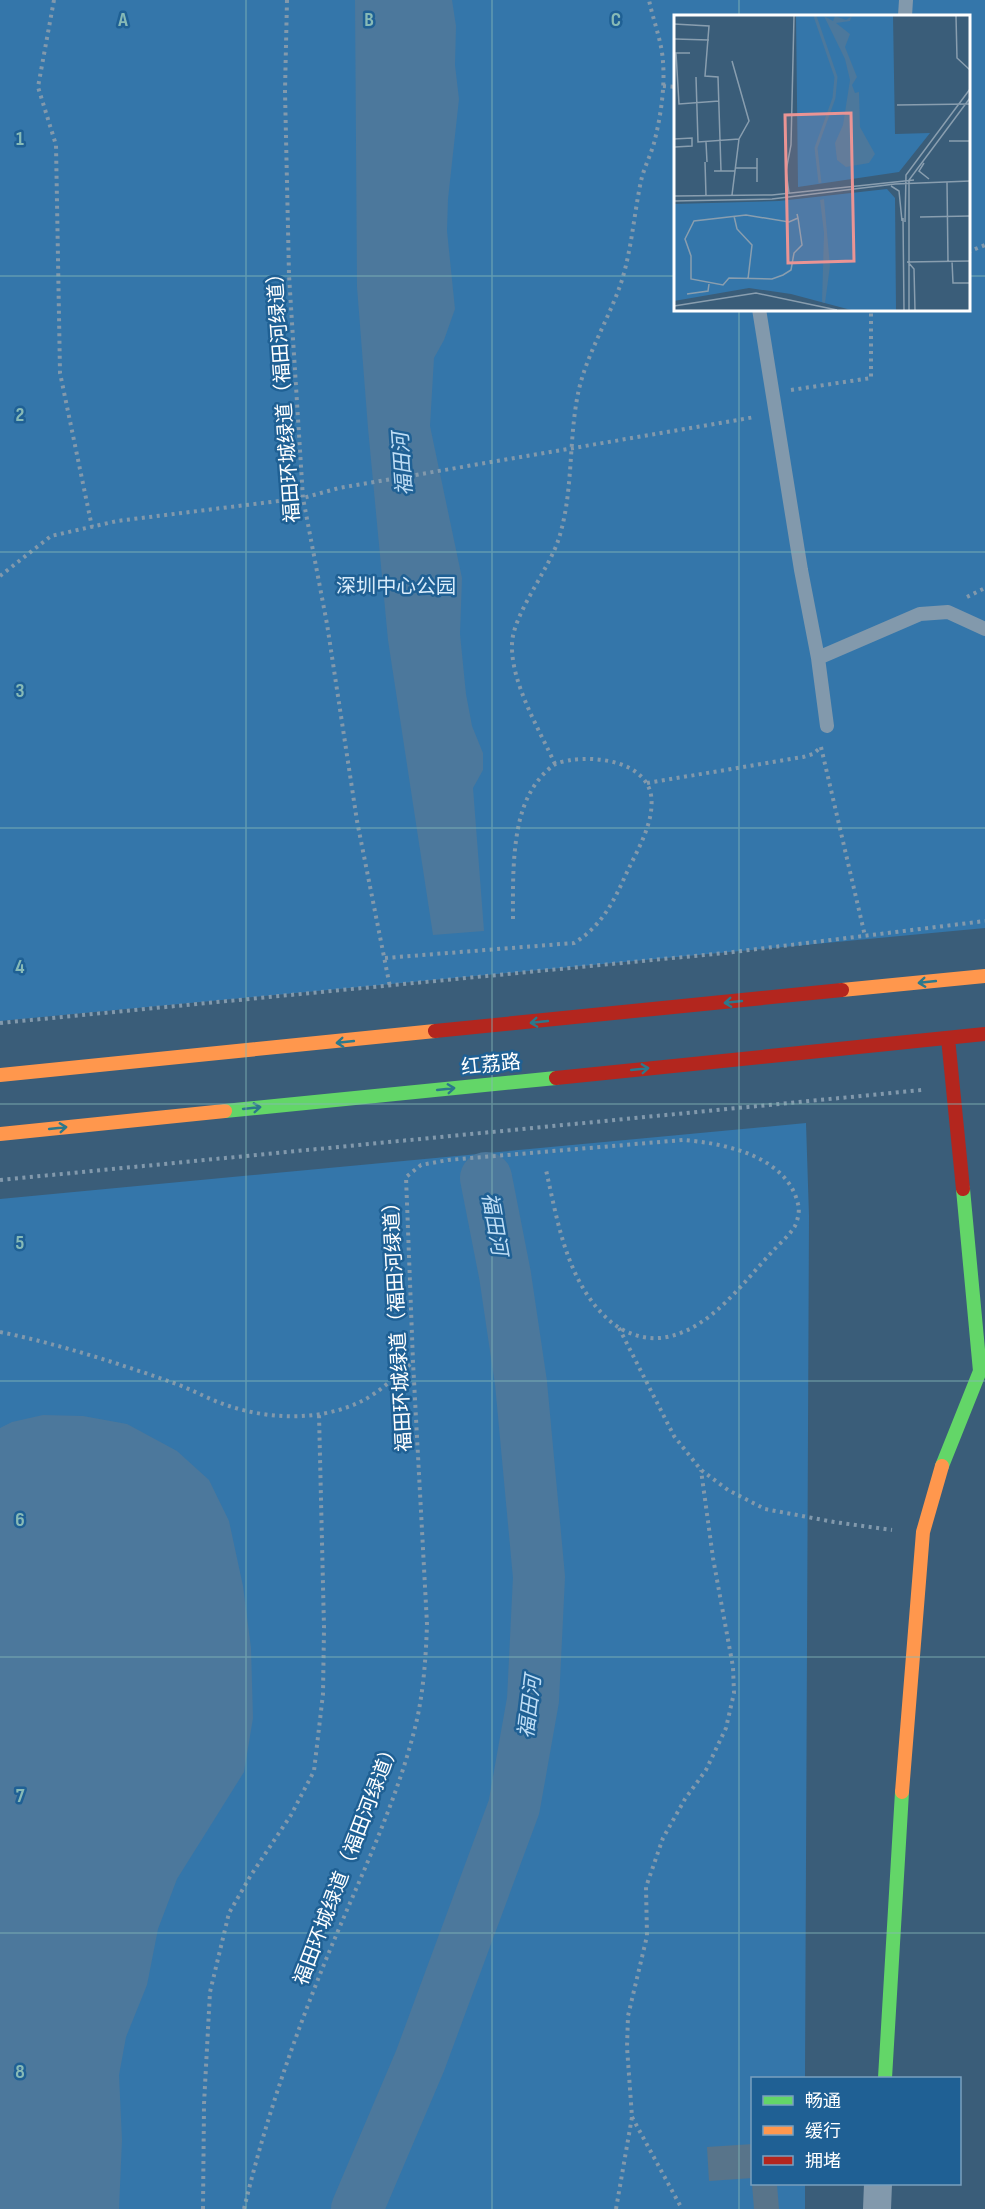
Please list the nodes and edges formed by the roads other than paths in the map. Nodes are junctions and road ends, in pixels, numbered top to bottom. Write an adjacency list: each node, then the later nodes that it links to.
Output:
1 (906, 0): 2 (lane)
2 (904, 15)
3 (759, 310): 5 (lane)
4 (985, 629): 5 (lane)
5 (818, 658): 6 (lane)
6 (826, 726)
7 (985, 976): 10 (main road, 红荔路, one-way to 10)
8 (985, 1034): 9 (main road, 红荔路)
9 (948, 1038): 11 (main road, 红荔路, one-way to 9); 12 (main road)
10 (0, 1075)
11 (0, 1134)
12 (885, 2077)
13 (878, 2185): 14 (street)
14 (877, 2209)

